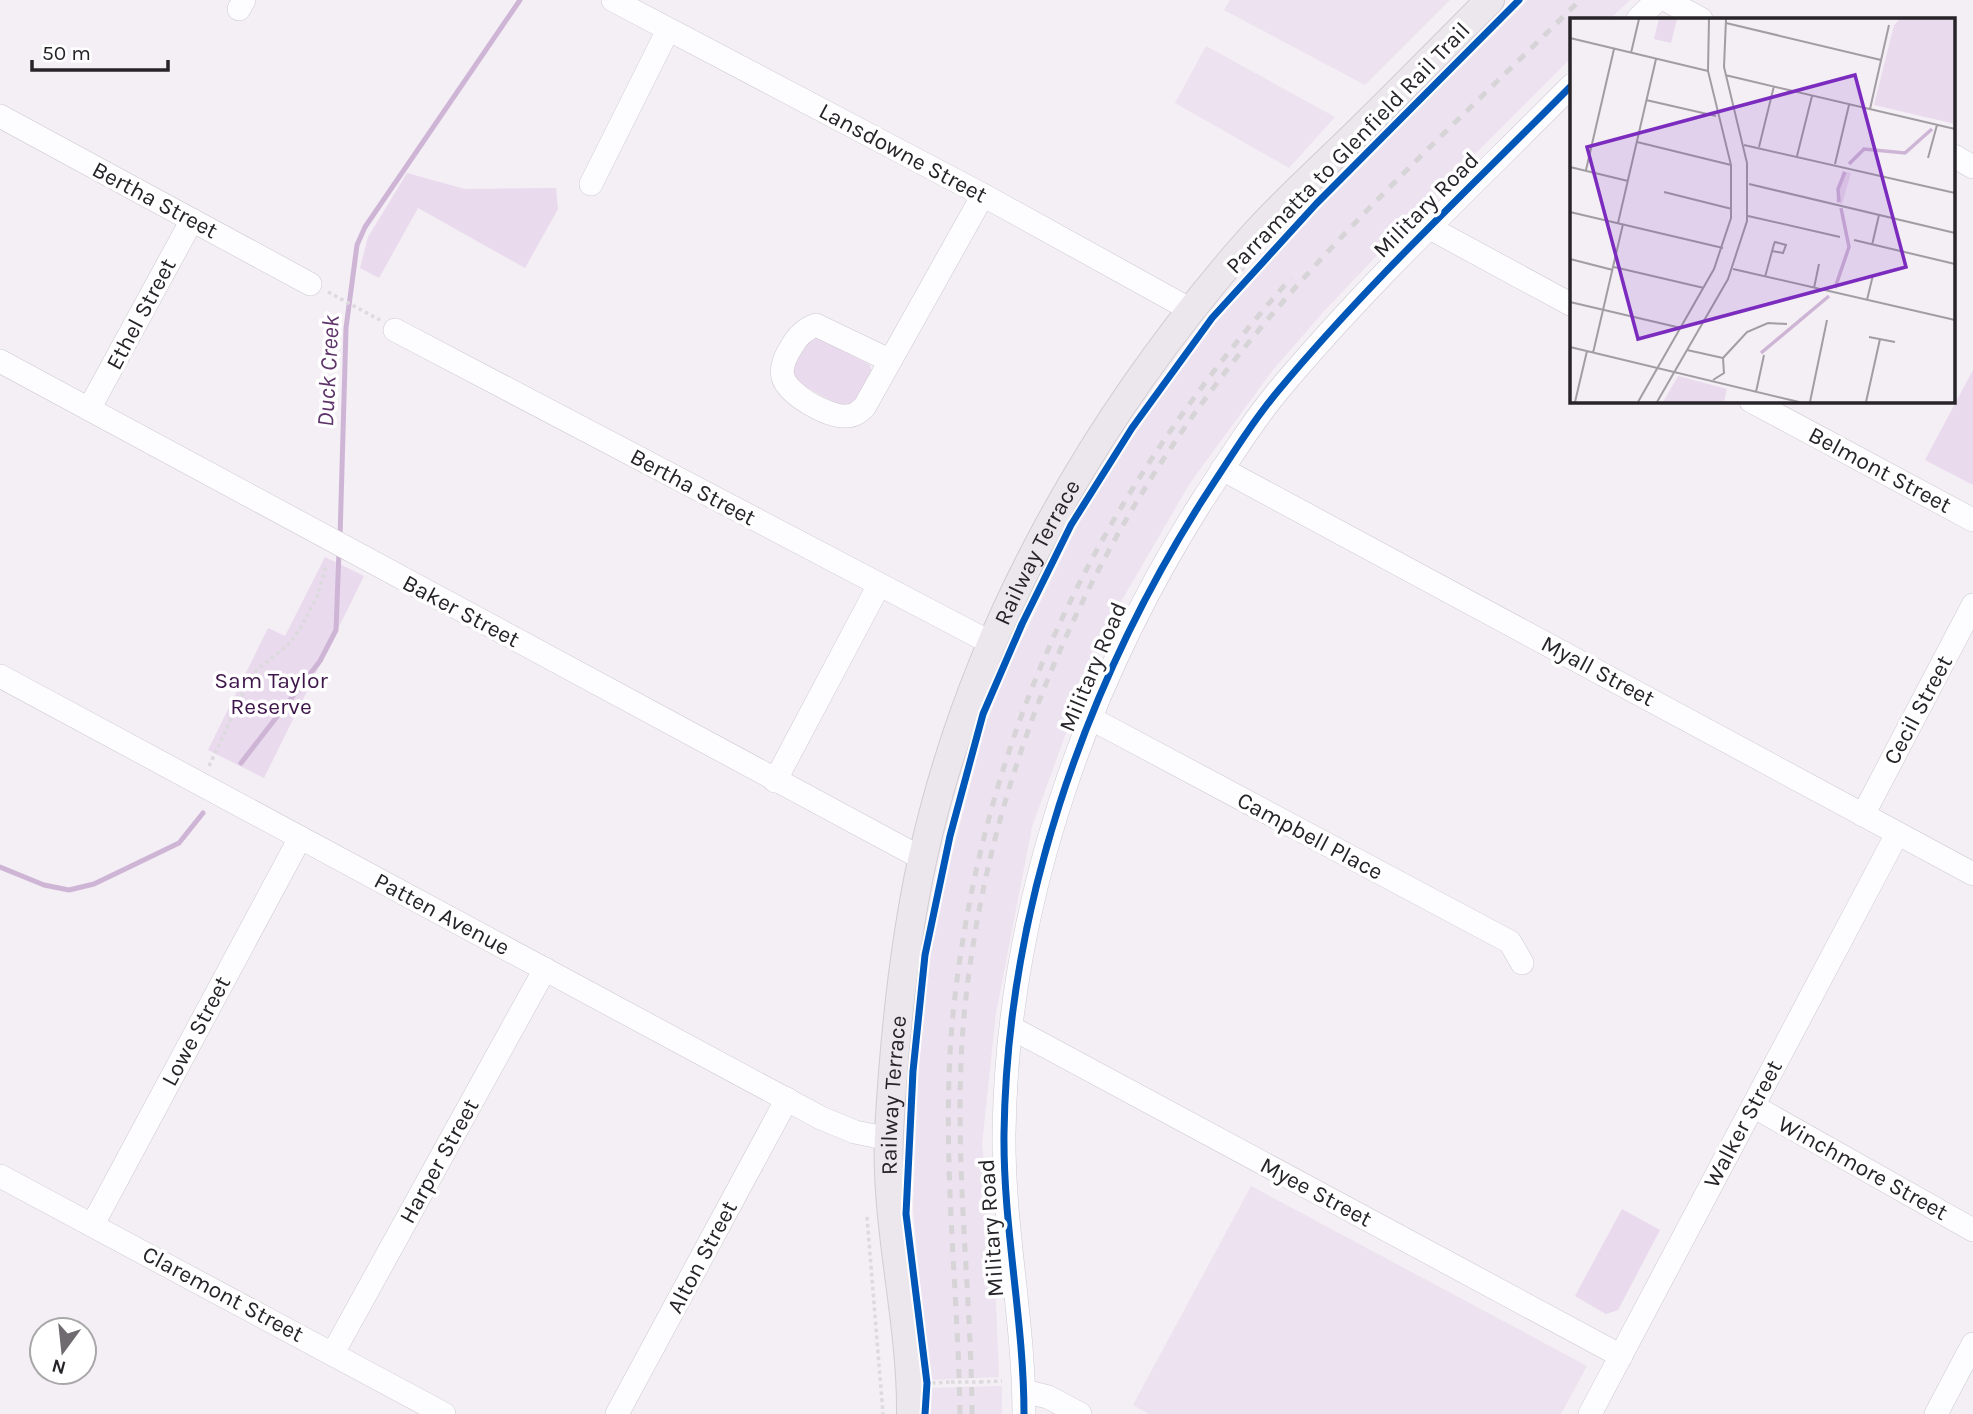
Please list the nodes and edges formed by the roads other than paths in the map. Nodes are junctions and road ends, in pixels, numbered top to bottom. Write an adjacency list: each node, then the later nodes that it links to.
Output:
1 (613, 0): 7 (street, Lansdowne Street)
2 (1490, 0): 18 (main road, Railway Terrace)
3 (1657, 0): 5 (street)
4 (1665, 0): 6 (street)
5 (1639, 18)
6 (1699, 18)
7 (668, 30): 12 (street); 13 (street, Lansdowne Street)
8 (1570, 87): 15 (street, Military Road)
9 (0, 116): 14 (street, Bertha Street)
10 (1955, 157): 11 (street)
11 (1973, 167)
12 (590, 184)
13 (983, 195): 18 (street, Lansdowne Street); 20 (street)
14 (192, 219): 16 (street, Bertha Street); 23 (street, Ethel Street)
15 (1430, 228): 17 (street); 24 (street, Military Road)
16 (310, 284)
17 (1570, 304)
18 (1191, 310): 28 (main road, Railway Terrace)
19 (394, 330): 26 (street, Bertha Street)
20 (889, 360): 20 (street)
21 (0, 362): 23 (street, Baker Street)
22 (1753, 402): 25 (street, Belmont Street)
23 (89, 409): 31 (street, Baker Street)
24 (1222, 470): 30 (street, Military Road); 32 (street, Myall Street)
25 (1973, 520)
26 (879, 585): 28 (street, Bertha Street); 31 (street)
27 (1973, 605): 32 (street, Cecil Street)
28 (993, 644): 35 (main road, Railway Terrace)
29 (0, 676): 34 (street, Patten Avenue)
30 (1090, 718): 37 (street, Campbell Place); 39 (street, Military Road)
31 (775, 781): 35 (street, Baker Street)
32 (1863, 815): 33 (street, Myall Street)
33 (1897, 834): 36 (street, Myall Street); 41 (street, Walker Street)
34 (300, 838): 38 (street, Patten Avenue); 44 (street, Lowe Street)
35 (923, 859): 42 (main road, Railway Terrace)
36 (1973, 874)
37 (1522, 963)
38 (545, 969): 40 (street, Patten Avenue); 48 (street, Harper Street)
39 (1012, 1028): 49 (street, Myee Street); 51 (street, Military Road)
40 (786, 1099): 42 (street, Patten Avenue); 53 (street, Alton Street)
41 (1753, 1106): 45 (street, Winchmore Street); 49 (street, Walker Street)
42 (889, 1139): 46 (main road, Railway Terrace)
43 (0, 1176): 44 (street, Claremont Street)
44 (93, 1224): 48 (street, Claremont Street)
45 (1973, 1230)
46 (894, 1245): 50 (main road, Railway Terrace); 54 (main road, Railway Terrace)
47 (1973, 1344): 57 (street)
48 (333, 1353): 52 (street, Claremont Street)
49 (1621, 1356): 56 (street, Walker Street)
50 (919, 1403)
51 (1024, 1403): 55 (street)
52 (444, 1414)
53 (617, 1414)
54 (895, 1414)
55 (1080, 1414)
56 (1590, 1414)
57 (1936, 1414)

